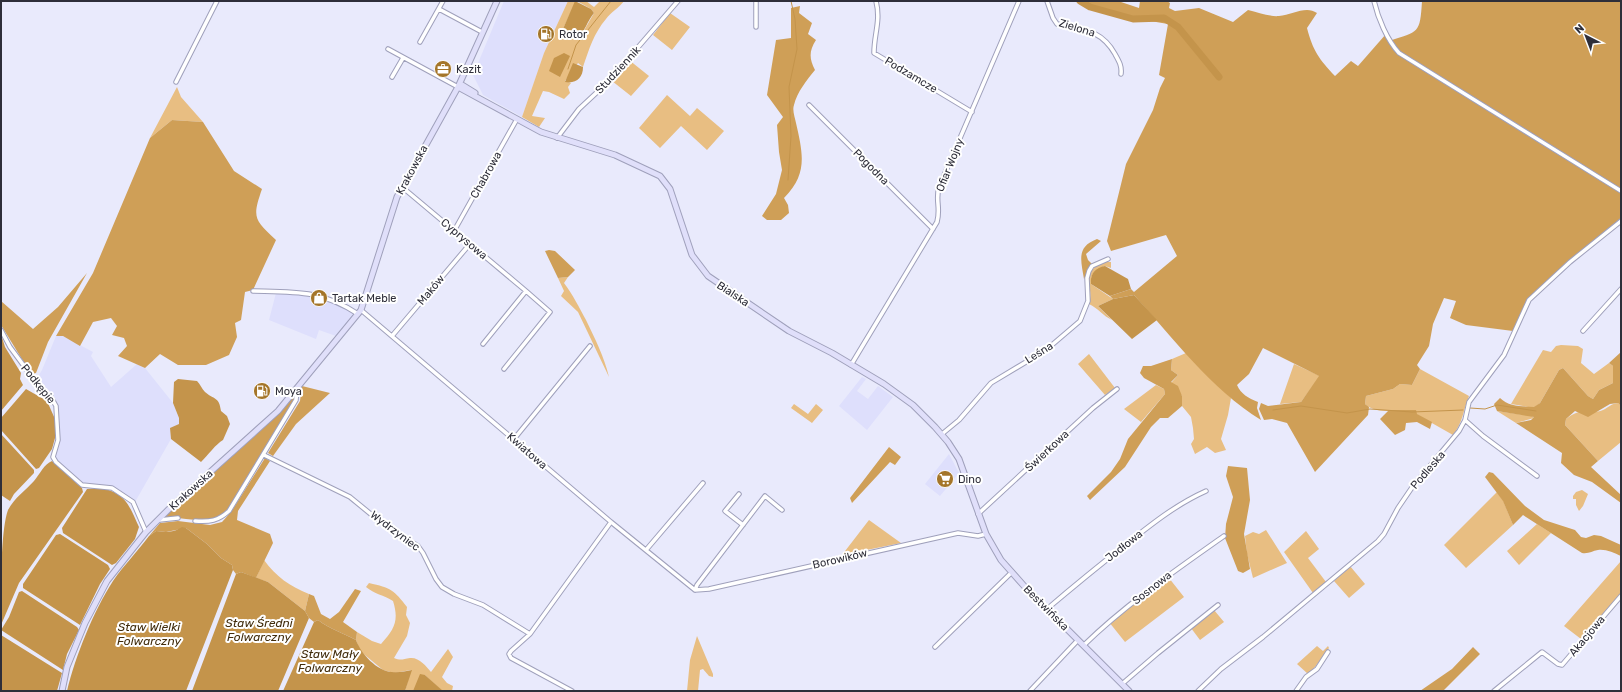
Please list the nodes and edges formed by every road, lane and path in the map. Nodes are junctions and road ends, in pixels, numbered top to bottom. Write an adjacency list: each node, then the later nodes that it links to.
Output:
1 (217, 1): 19 (street)
2 (443, 1): 10 (street)
3 (497, 1): 12 (street, Krakowska)
4 (678, 1): 24 (street, Studziennik)
5 (756, 1): 11 (street)
6 (876, 1): 22 (street, Podzamcze)
7 (1019, 1): 22 (street, Ofiar Wojny)
8 (1047, 1): 17 (street, Zielona)
9 (1374, 1): 26 (street)
10 (439, 9): 12 (street); 13 (street)
11 (756, 26)
12 (482, 32): 16 (street, Krakowska)
13 (420, 42)
14 (388, 49): 15 (street)
15 (403, 58): 18 (street); 20 (street)
16 (464, 73): 20 (street, Krakowska); 20 (street)
17 (1121, 74)
18 (392, 77)
19 (176, 82)
20 (461, 89): 23 (street, Bialska); 25 (street, Krakowska)
21 (809, 105): 28 (street, Pogodna)
22 (972, 112): 28 (street, Ofiar Wojny)
23 (517, 119): 24 (street, Bialska); 29 (street, Chabrowa)
24 (557, 138): 41 (street, Bialska)
25 (402, 187): 29 (street, Cyprysowa); 35 (street, Krakowska)
26 (1621, 191)
27 (1621, 221): 45 (street, Podleska)
28 (933, 229): 41 (street, Ofiar Wojny)
29 (454, 231): 30 (street, Cyprysowa)
30 (469, 244): 34 (street, Cyprysowa); 38 (street, Maków)
31 (1108, 259): 46 (street, Leśna)
32 (1621, 289): 37 (street)
33 (254, 291): 35 (street)
34 (526, 291): 39 (street); 42 (street, Cyprysowa)
35 (359, 312): 38 (street, Kwiatowa); 43 (street, Krakowska)
36 (1, 330): 60 (street, Podkępie)
37 (1583, 331)
38 (392, 336): 47 (street, Kwiatowa)
39 (483, 344)
40 (590, 346): 47 (street)
41 (851, 365): 46 (street, Bialska)
42 (504, 369)
43 (297, 389): 48 (street); 56 (street, Krakowska)
44 (1117, 389): 54 (street, Świerkowa)
45 (1465, 420): 49 (street); 79 (street, Podleska)
46 (942, 434): 54 (street, Bialska)
47 (514, 439): 58 (street, Kwiatowa)
48 (264, 455): 57 (street); 69 (street, Wydrzyniec)
49 (1537, 476)
50 (703, 483): 63 (street)
51 (1206, 491): 68 (street, Jodłowa)
52 (739, 494): 59 (street)
53 (782, 510): 59 (street)
54 (978, 514): 61 (street, Bestwińska)
55 (178, 518): 56 (street)
56 (159, 520): 60 (street, Krakowska)
57 (196, 521)
58 (611, 522): 63 (street, Kwiatowa); 69 (street)
59 (743, 525): 65 (street)
60 (146, 532): 75 (street, Krakowska)
61 (986, 534): 64 (street, Bestwińska); 65 (street, Borowików)
62 (1224, 536): 71 (street, Sosnowa)
63 (646, 550): 65 (street, Kwiatowa)
64 (1012, 572): 68 (street, Bestwińska); 72 (street)
65 (695, 590)
66 (1621, 596): 81 (street, Akacjowa)
67 (1218, 605): 74 (street)
68 (1047, 609): 70 (street, Bestwińska)
69 (530, 634): 76 (street)
70 (1078, 640): 71 (street, Bestwińska); 77 (street)
71 (1084, 646): 74 (street, Bestwińska)
72 (934, 647)
73 (1328, 652): 80 (street)
74 (1122, 684): 78 (street, Bestwińska)
75 (62, 691)
76 (572, 691)
77 (1030, 691)
78 (1129, 691)
79 (1198, 691)
80 (1296, 691)
81 (1494, 691)

